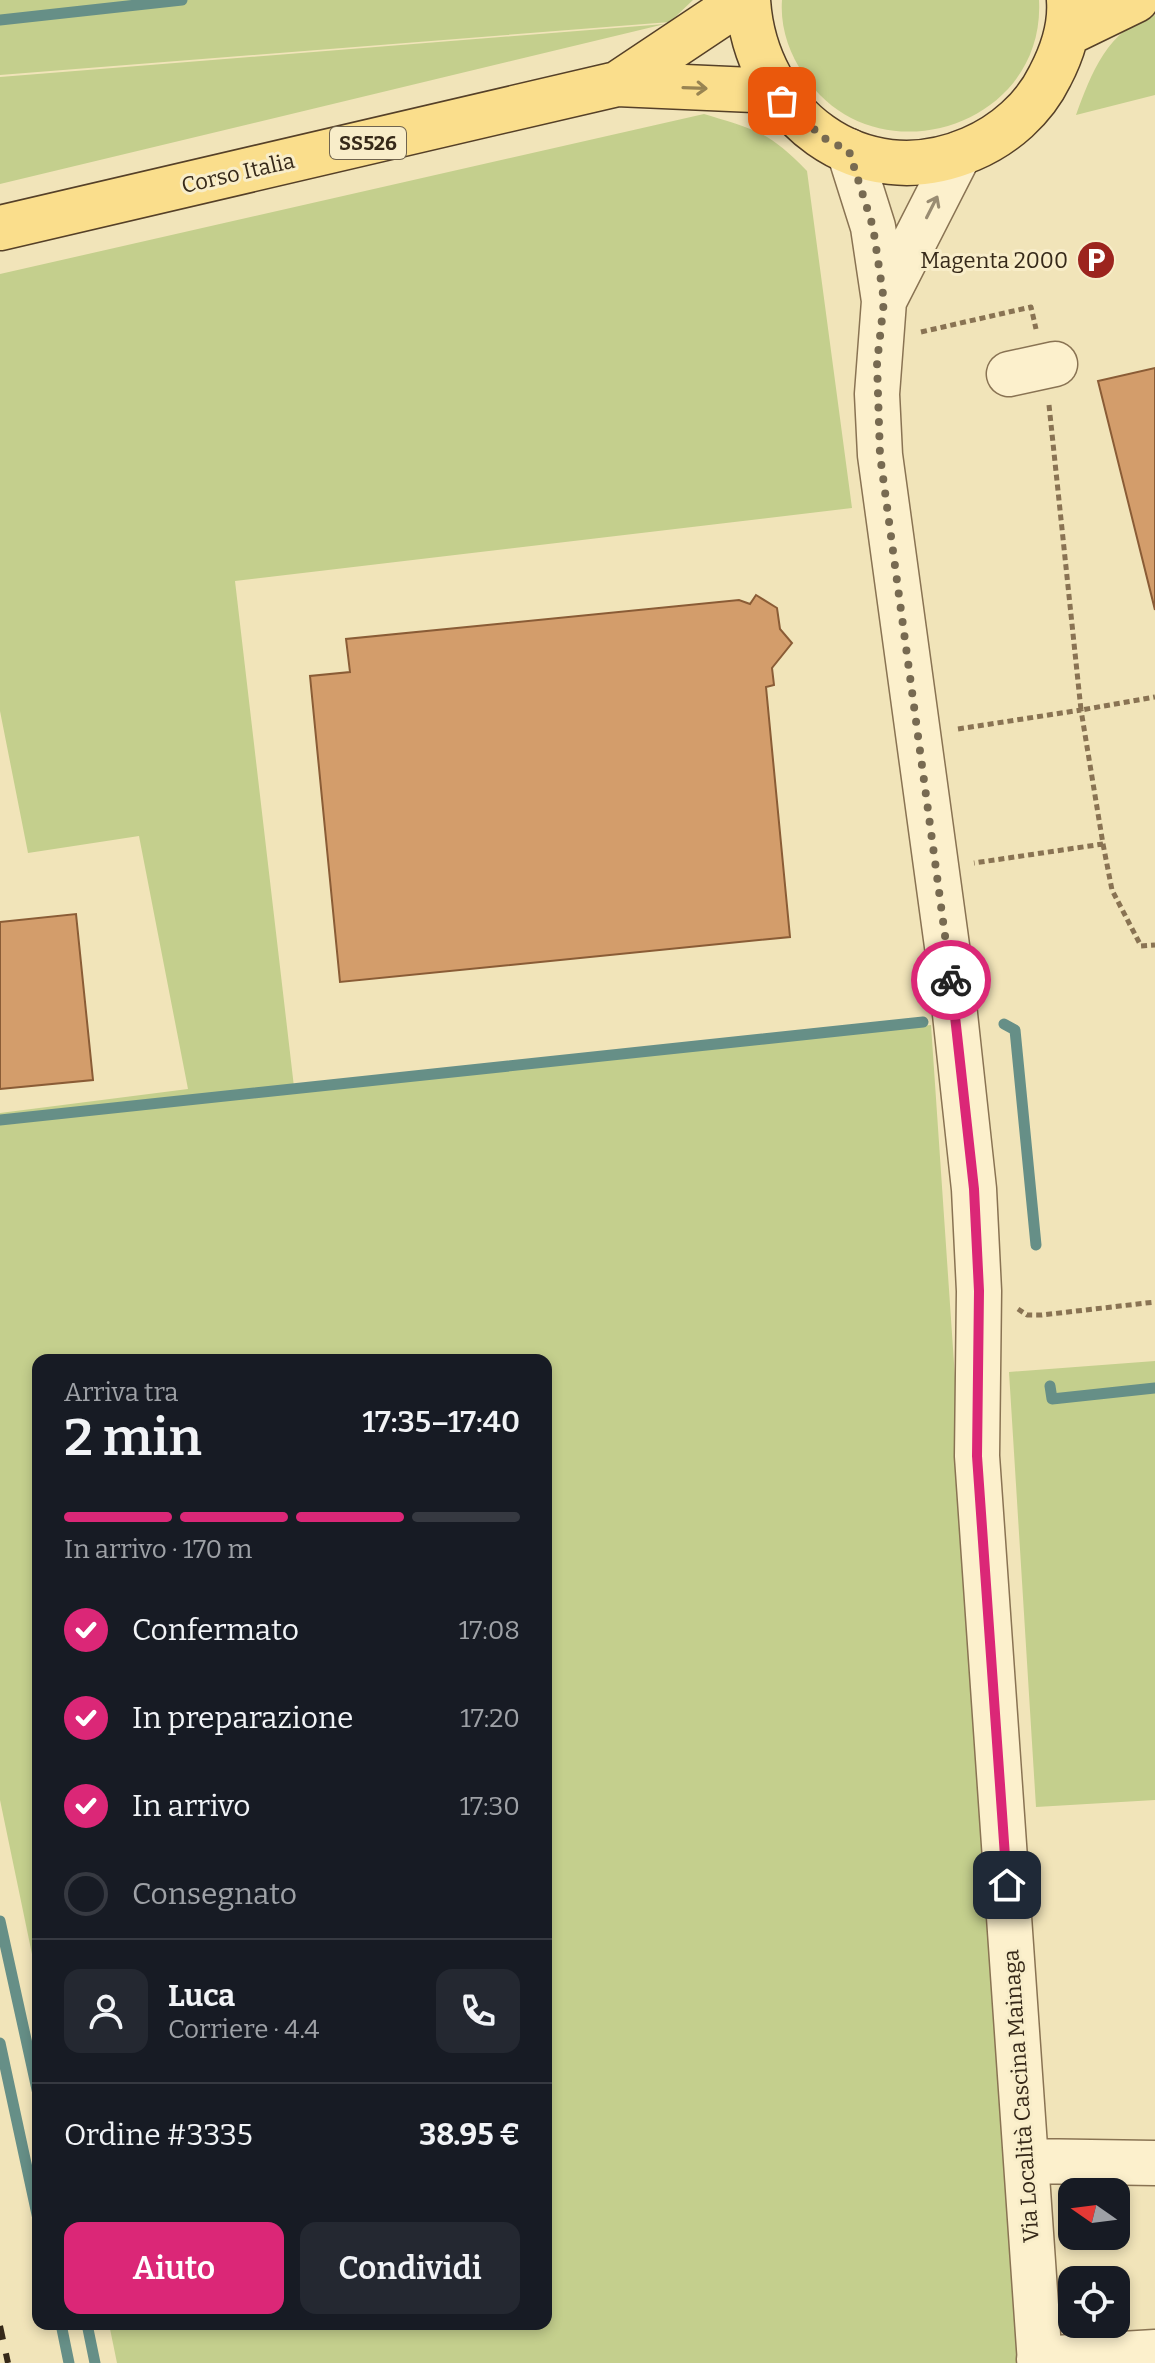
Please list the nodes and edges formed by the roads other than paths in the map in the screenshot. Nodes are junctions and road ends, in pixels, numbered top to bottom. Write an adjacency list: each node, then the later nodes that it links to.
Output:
1 (745, 0): 4 (main road, Corso Italia / SS526); 5 (main road, SS526)
2 (1136, 0): 3 (main road, SS526)
3 (1068, 17): 7 (main road, SS526)
4 (617, 84): 5 (main road, Corso Italia / SS526, one-way to 5); 8 (main road, Corso Italia / SS526)
5 (776, 91): 6 (main road, SS526)
6 (849, 151): 7 (main road, SS526); 9 (street, Via Località Cascina Mainaga)
7 (959, 154): 9 (street, Via Località Cascina Mainaga, one-way to 7)
8 (0, 228)
9 (884, 301): 10 (street, Via Località Cascina Mainaga)
10 (1026, 2161): 11 (street); 13 (street, Via Località Cascina Mainaga)
11 (1155, 2163)
12 (1155, 2352): 13 (street)
13 (1039, 2361)

